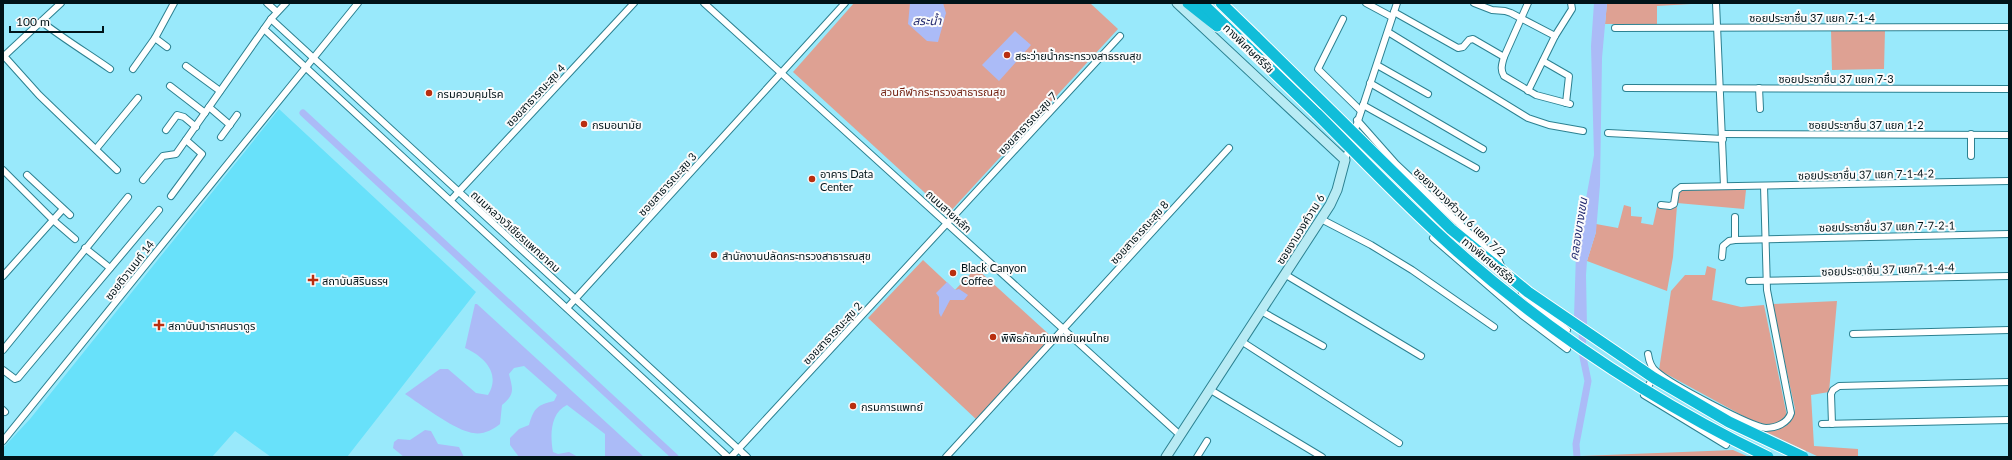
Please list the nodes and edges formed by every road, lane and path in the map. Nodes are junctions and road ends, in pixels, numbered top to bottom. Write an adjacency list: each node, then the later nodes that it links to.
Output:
1 (60, 3): 25 (street)
2 (174, 3): 34 (street)
3 (267, 3): 20 (street)
4 (286, 3): 20 (street)
5 (358, 3): 39 (street)
6 (634, 3): 85 (street, ซอยสาธารณะสุข 4)
7 (845, 3): 46 (street, ซอยสาธารณะสุข 3)
8 (1177, 3): 76 (street)
9 (1188, 3): 36 (highway)
10 (1202, 3): 36 (highway, ทางพิเศษศรีรัช)
11 (1221, 3): 33 (highway, ทางพิเศษศรีรัช)
12 (1229, 3): 33 (highway)
13 (1366, 3): 21 (street)
14 (1397, 3): 21 (street)
15 (1474, 3): 23 (street)
16 (1528, 3): 23 (street)
17 (1571, 3): 32 (street)
18 (1716, 3): 28 (street)
19 (707, 4): 46 (street, ถนนสายหลัก)
20 (277, 12): 24 (street)
21 (1393, 15): 30 (street); 38 (street)
22 (1343, 19): 57 (street)
23 (1521, 19): 32 (street); 38 (street)
24 (271, 20): 29 (street); 39 (street, ถนนหลวงวิเชียรแพทยาคม)
25 (42, 22): 37 (street); 44 (street)
26 (2009, 27): 28 (street, ซอยประชาชื่น 37 แยก 7-1-4)
27 (1615, 28): 28 (street, ซอยประชาชื่น 37 แยก 7-1-4)
28 (1718, 28): 50 (street)
29 (264, 29): 43 (street, ถนนหลวงวิเชียรแพทยาคม); 53 (street)
30 (1388, 32): 41 (street); 65 (street)
31 (1120, 36): 97 (street, ซอยสาธารณะสุข 7)
32 (1555, 36): 40 (street)
33 (1256, 37): 144 (highway, ทางพิเศษศรีรัช, bridge)
34 (155, 38): 35 (street); 45 (street)
35 (167, 47)
36 (1249, 48): 143 (highway, ทางพิเศษศรีรัช, bridge)
37 (4, 56): 73 (street)
38 (1504, 57): 54 (street)
39 (313, 59): 43 (street); 85 (street, ถนนหลวงวิเชียรแพทยาคม)
40 (1543, 61): 54 (street); 54 (street)
41 (1377, 65): 47 (street); 55 (street)
42 (186, 66): 53 (street)
43 (307, 67): 88 (street, ถนนหลวงวิเชียรแพทยาคม); 132 (street, ซอยติวานนท์ 14)
44 (110, 69)
45 (133, 70)
46 (781, 73): 97 (street, ถนนสายหลัก); 110 (street, ซอยสาธารณะสุข 3)
47 (1370, 83): 57 (street); 74 (street)
48 (170, 86): 59 (street)
49 (1626, 88): 50 (street, ซอยประชาชื่น 37 แยก 7-3)
50 (1720, 88): 51 (street, ซอยประชาชื่น 37 แยก 7-3); 70 (street)
51 (1760, 88): 52 (street, ซอยประชาชื่น 37 แยก 7-3); 58 (street)
52 (2009, 89)
53 (220, 91): 59 (street)
54 (1528, 91)
55 (1428, 94)
56 (138, 98): 73 (street)
57 (1362, 108): 61 (street); 77 (street)
58 (1760, 109)
59 (207, 110): 62 (street); 63 (street)
60 (237, 115): 62 (street)
61 (1357, 120): 76 (street); 93 (street, ซอยงามวงศ์วาน 6 แยก 7/2)
62 (230, 125): 69 (street)
63 (196, 126): 64 (street); 71 (street)
64 (166, 130)
65 (1583, 131)
66 (1608, 133): 70 (street, ซอยประชาชื่น 37 แยก 1-2)
67 (1971, 134): 68 (street, ซอยประชาชื่น 37 แยก 1-2); 70 (street, ซอยประชาชื่น 37 แยก 1-2); 75 (street)
68 (2009, 134)
69 (221, 137)
70 (1722, 137): 83 (street)
71 (186, 140): 81 (street); 87 (street)
72 (1229, 148): 114 (street, ซอยสาธารณะสุข 8)
73 (96, 149): 79 (street)
74 (1483, 149)
75 (1971, 156)
76 (1345, 160): 96 (street, ซอยงามวงศ์วาน 6)
77 (1476, 168)
78 (3, 170): 95 (street)
79 (117, 170)
80 (27, 175): 90 (street)
81 (142, 180)
82 (2009, 181): 84 (street, ซอยประชาชื่น 37 แยก 7-1-4-2)
83 (1724, 186): 84 (street, ซอยประชาชื่น 37 แยก 7-1-4-2); 89 (street, ซอยประชาชื่น 37 แยก 7-1-4-2)
84 (1764, 186): 100 (street)
85 (459, 193): 88 (street, ซอยสาธารณะสุข 4); 110 (street, ถนนหลวงวิเชียรแพทยาคม)
86 (128, 196): 102 (street)
87 (171, 196)
88 (451, 200): 111 (street, ถนนหลวงวิเชียรแพทยาคม)
89 (1660, 205)
90 (63, 209): 92 (street); 95 (street)
91 (160, 210): 104 (street)
92 (70, 215)
93 (1450, 216): 115 (street, ซอยงามวงศ์วาน 6 แยก 7/2); 120 (street)
94 (1735, 217): 101 (street)
95 (53, 220): 99 (street); 106 (street)
96 (1321, 220): 105 (street, ซอยงามวงศ์วาน 6); 113 (street)
97 (948, 224): 114 (street, ถนนสายหลัก); 136 (street, ซอยสาธารณะสุข 2)
98 (2009, 234): 100 (street, ซอยประชาชื่น 37 แยก 7-7-2-1)
99 (75, 239)
100 (1766, 239): 101 (street, ซอยประชาชื่น 37 แยก 7-7-2-1); 109 (street)
101 (1735, 240): 103 (street)
102 (85, 248): 104 (street); 121 (street)
103 (1722, 257)
104 (110, 268): 124 (street)
105 (1286, 275): 112 (street, ซอยงามวงศ์วาน 6); 123 (street)
106 (3, 276)
107 (2009, 276): 109 (street, ซอยประชาชื่น 37 แยก7-1-4-4)
108 (1749, 281): 109 (street, ซอยประชาชื่น 37 แยก7-1-4-4)
109 (1767, 281): 125 (street)
110 (575, 299): 111 (street, ซอยสาธารณะสุข 3); 136 (street, ถนนหลวงวิเชียรแพทยาคม)
111 (567, 308): 137 (street, ถนนหลวงวิเชียรแพทยาคม)
112 (1262, 311): 118 (street, ซอยงามวงศ์วาน 6); 119 (street)
113 (1494, 327)
114 (1064, 330): 131 (street, ถนนสายหลัก); 139 (street, ซอยสาธารณะสุข 8)
115 (1567, 330)
116 (2009, 330): 117 (street)
117 (1853, 334)
118 (1241, 341): 127 (street, ซอยงามวงศ์วาน 6); 134 (street)
119 (1323, 346)
120 (1567, 349)
121 (3, 350)
122 (1648, 354): 125 (street)
123 (1421, 356)
124 (4, 372)
125 (1656, 372): 135 (street)
126 (2009, 382): 130 (street)
127 (1209, 389): 131 (street, ซอยงามวงศ์วาน 6); 142 (street)
128 (2009, 420): 130 (street)
129 (1822, 424): 130 (street)
130 (1832, 424)
131 (1180, 435): 140 (street, ซอยงามวงศ์วาน 6)
132 (3, 441)
133 (1207, 441): 141 (street)
134 (1399, 443)
135 (1726, 445)
136 (738, 449): 137 (street, ซอยสาธารณะสุข 2); 138 (street, ถนนหลวงวิเชียรแพทยาคม)
137 (729, 457)
138 (747, 457)
139 (946, 457)
140 (1166, 457)
141 (1197, 457)
142 (1322, 457)
143 (1768, 457)
144 (1803, 457)

